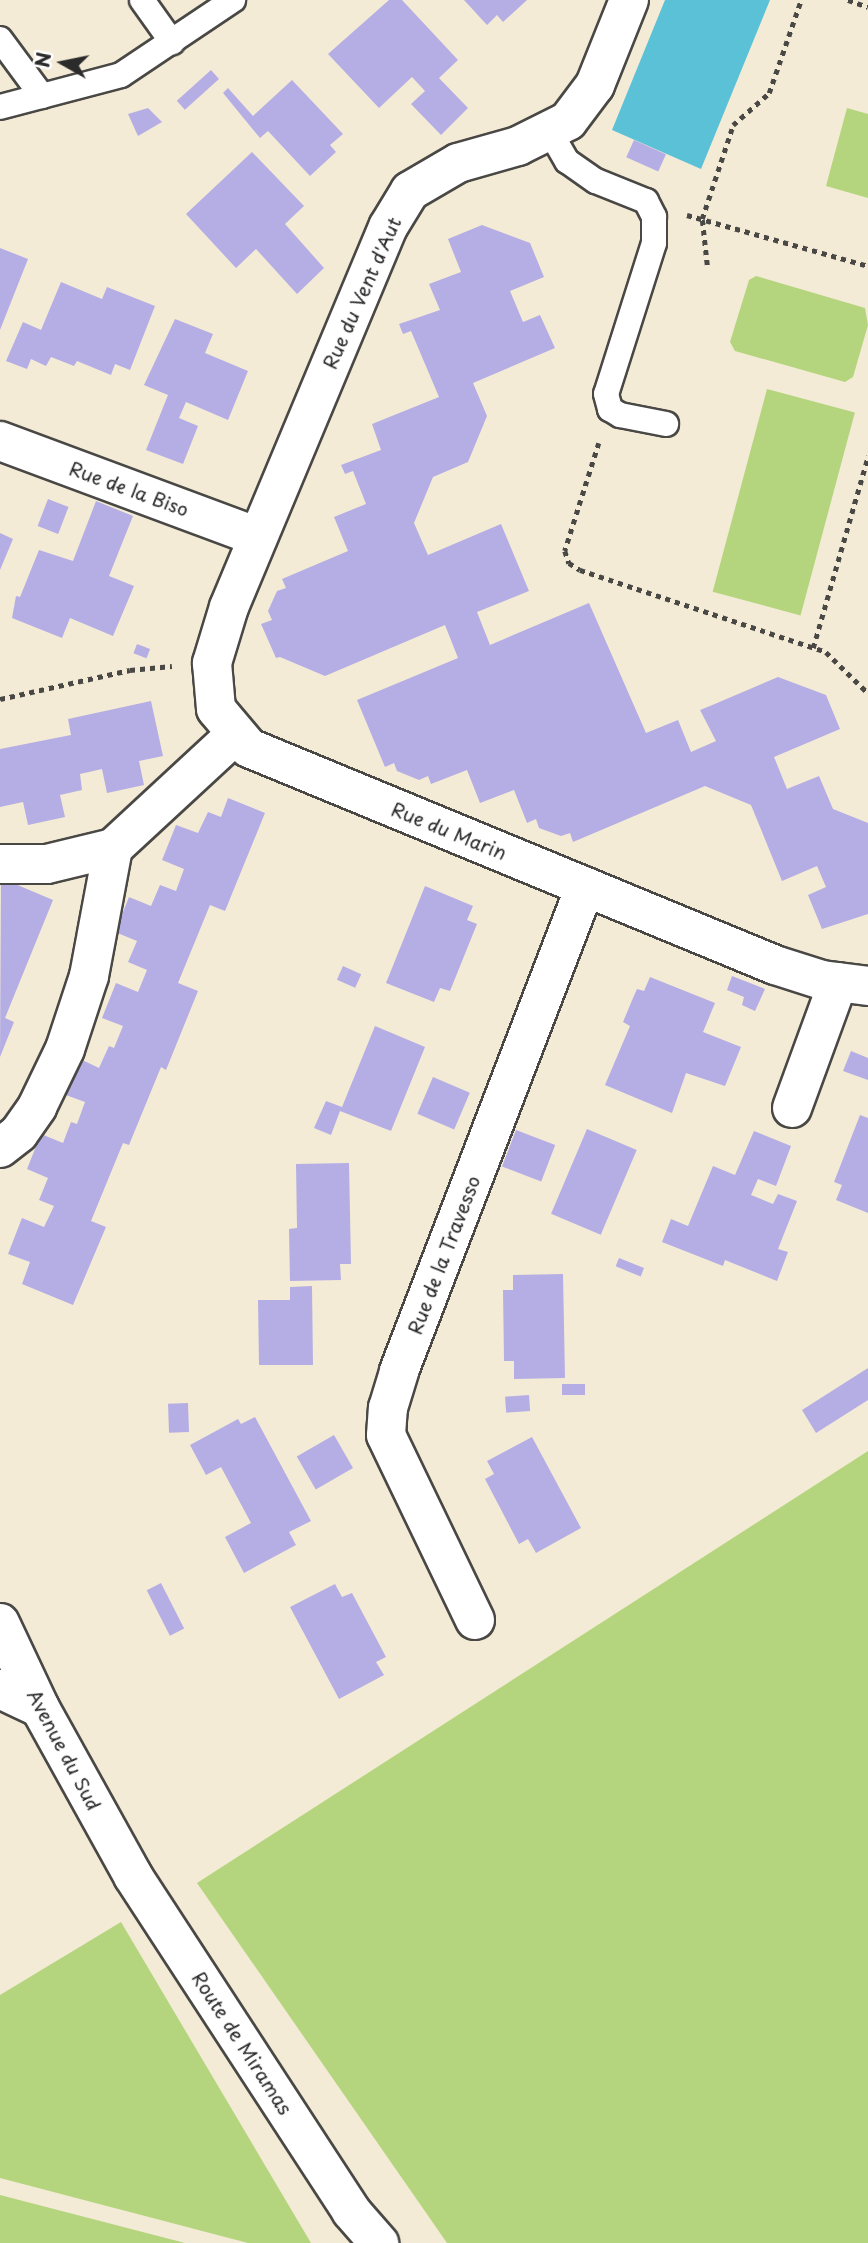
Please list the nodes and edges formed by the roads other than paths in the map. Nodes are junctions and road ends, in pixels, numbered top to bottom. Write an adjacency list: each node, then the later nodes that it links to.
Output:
1 (142, 0): 5 (lane)
2 (233, 0): 5 (lane)
3 (629, 0): 8 (street, Rue du Vent d'Aut)
4 (0, 39): 6 (lane)
5 (172, 42): 6 (lane)
6 (42, 96): 7 (lane)
7 (0, 107)
8 (549, 130): 9 (lane); 11 (street, Rue du Vent d'Aut)
9 (666, 424)
10 (0, 441): 11 (street, Rue de la Biso)
11 (258, 537): 12 (street, Rue du Marin)
12 (236, 734): 13 (street); 15 (street, Rue du Marin)
13 (113, 848): 14 (street); 18 (street)
14 (0, 864)
15 (585, 887): 16 (street, Rue du Marin); 19 (street, Rue de la Travesso)
16 (853, 984): 17 (street)
17 (792, 1108)
18 (0, 1148)
19 (475, 1620)
20 (0, 1623): 22 (street, Avenue du Sud)
21 (0, 1689): 22 (street)
22 (40, 1708): 23 (street, Avenue du Sud)
23 (133, 1876): 24 (street, Route de Miramas)
24 (354, 2227): 25 (street, Route de Miramas)
25 (379, 2243)

